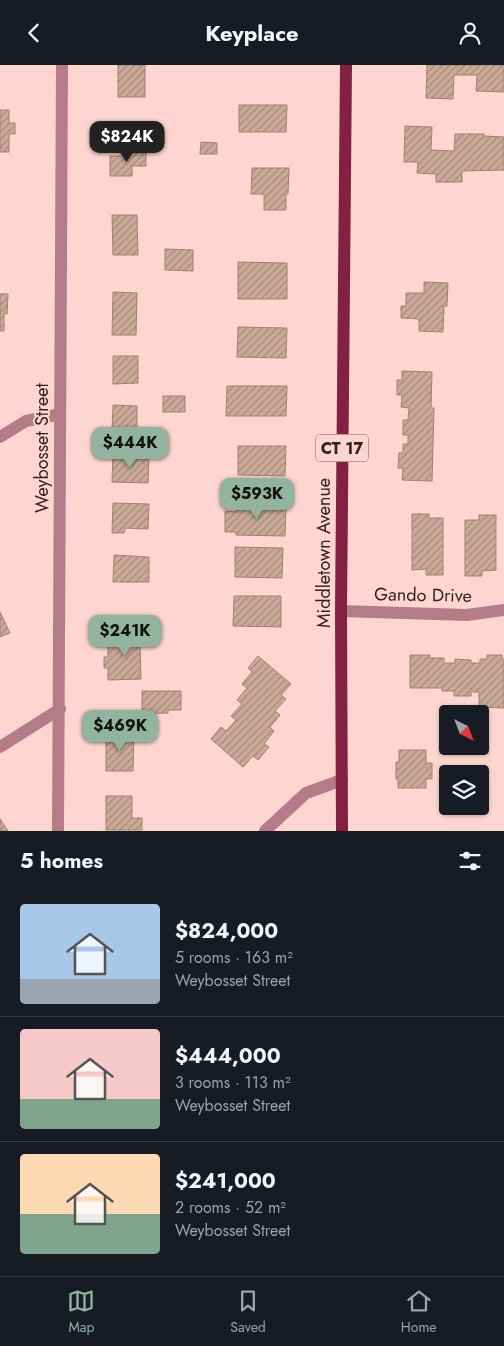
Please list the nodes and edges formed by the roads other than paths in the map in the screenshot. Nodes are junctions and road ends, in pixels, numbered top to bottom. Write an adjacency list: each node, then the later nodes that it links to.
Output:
1 (62, 65): 3 (street, Weybosset Street)
2 (346, 65): 6 (main road, Middletown Avenue / CT 17)
3 (60, 413): 4 (street); 7 (street, Weybosset Street)
4 (0, 437)
5 (504, 610): 6 (street, Gando Drive)
6 (341, 611): 9 (main road, Middletown Avenue / CT 17)
7 (60, 709): 8 (street); 10 (street, Weybosset Street)
8 (0, 747)
9 (342, 780): 11 (street); 12 (main road, Middletown Avenue / CT 17)
10 (58, 831)
11 (265, 831)
12 (342, 831)

